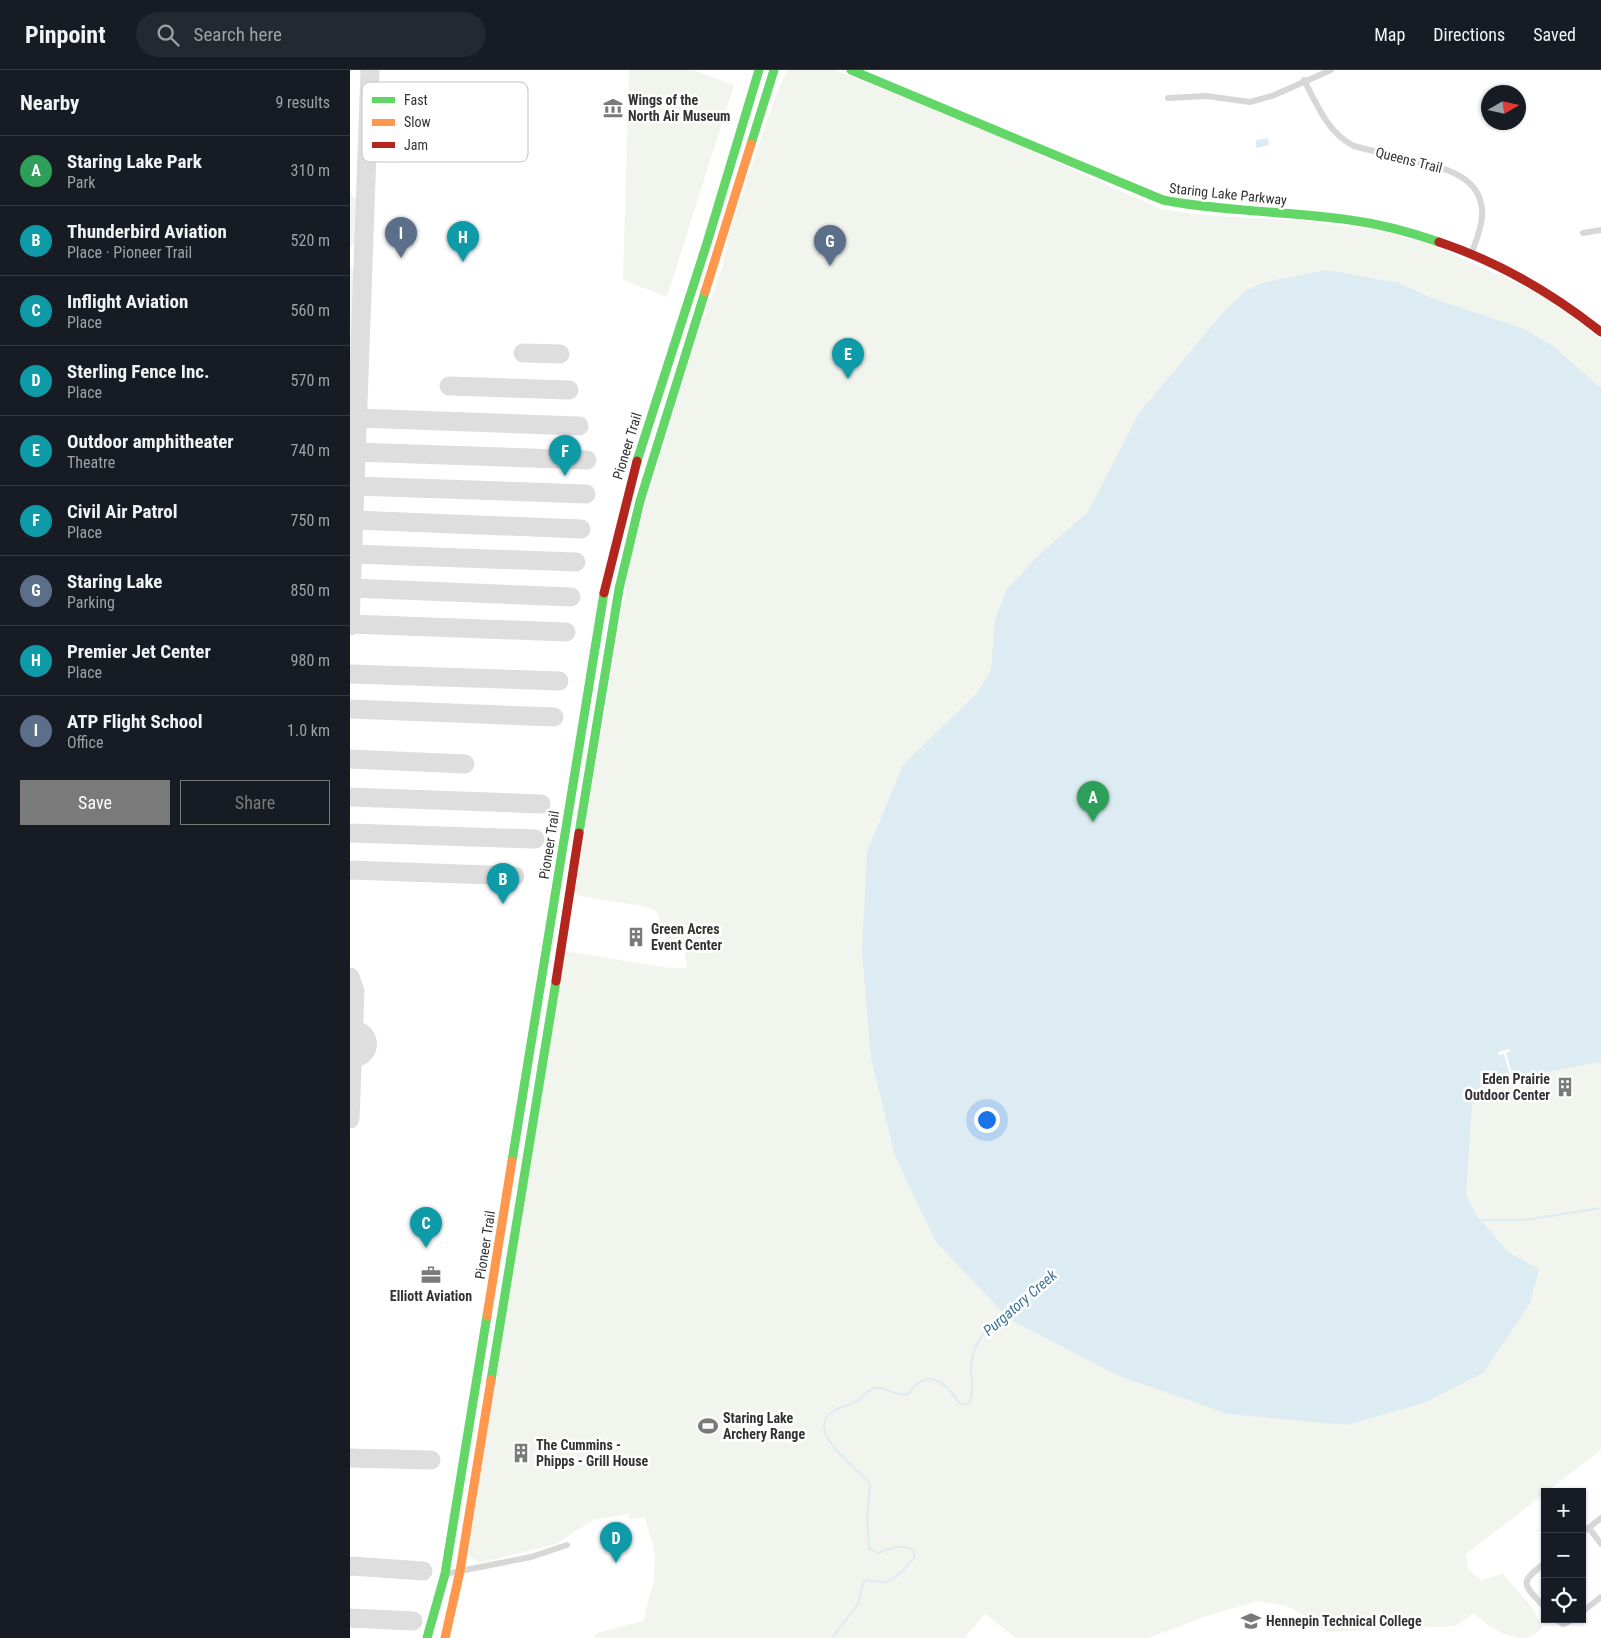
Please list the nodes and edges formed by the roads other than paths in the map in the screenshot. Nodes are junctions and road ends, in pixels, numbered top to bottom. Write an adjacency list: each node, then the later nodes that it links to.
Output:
1 (759, 70): 18 (main road, Pioneer Trail)
2 (774, 70): 17 (main road, Pioneer Trail)
3 (851, 70): 9 (main road, Staring Lake Parkway)
4 (1331, 70): 5 (street)
5 (1304, 80): 6 (street); 9 (street, Queens Trail)
6 (1168, 98)
7 (1601, 230): 8 (street)
8 (1583, 233)
9 (1471, 254): 10 (main road, Staring Lake Parkway)
10 (1601, 332)
11 (1601, 1518): 12 (street)
12 (1589, 1528): 13 (street); 14 (street)
13 (1586, 1530)
14 (1601, 1544)
15 (567, 1545): 17 (street)
16 (1541, 1566): 20 (street)
17 (460, 1571): 18 (street); 23 (main road, Pioneer Trail)
18 (445, 1574): 22 (main road, Pioneer Trail)
19 (1601, 1597): 21 (street)
20 (1541, 1603)
21 (1586, 1609)
22 (427, 1638)
23 (445, 1638)

